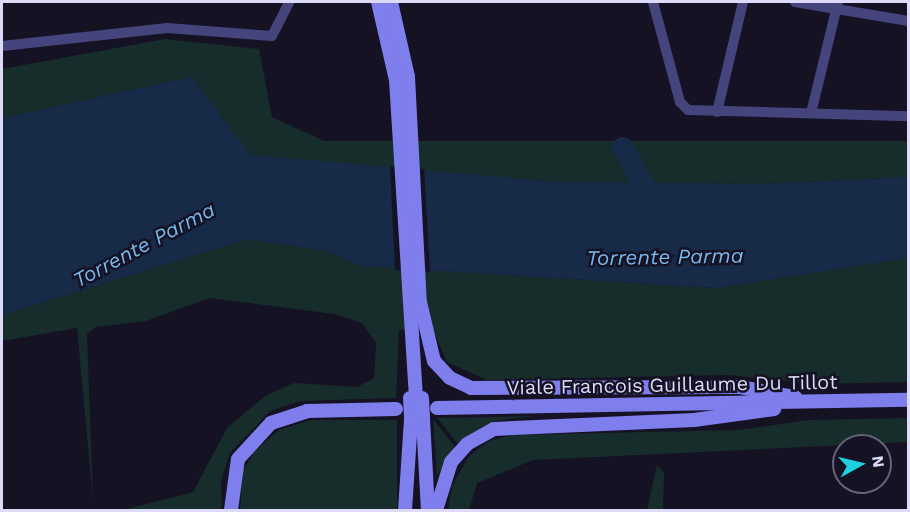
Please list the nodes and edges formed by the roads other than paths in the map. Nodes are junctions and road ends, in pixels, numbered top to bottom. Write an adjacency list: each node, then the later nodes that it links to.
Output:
1 (290, 2): 9 (street)
2 (378, 2): 12 (main road)
3 (391, 2): 12 (main road)
4 (653, 2): 10 (street)
5 (743, 2): 10 (street)
6 (795, 2): 7 (street)
7 (837, 6): 8 (street); 11 (street)
8 (909, 21)
9 (2, 46)
10 (717, 112): 11 (street)
11 (811, 113): 13 (street)
12 (404, 115): 14 (main road); 14 (main road)
13 (909, 116)
14 (418, 329): 16 (main road); 19 (main road, bridge)
15 (909, 400): 16 (main road, Viale Francois Guillaume Du Tillot)
16 (815, 402): 17 (main road, Viale Francois Guillaume Du Tillot); 24 (main road)
17 (437, 408)
18 (396, 409): 20 (main road)
19 (417, 419): 21 (main road); 22 (main road); 23 (main road)
20 (231, 510)
21 (405, 510)
22 (422, 510)
23 (428, 510)
24 (436, 510)

